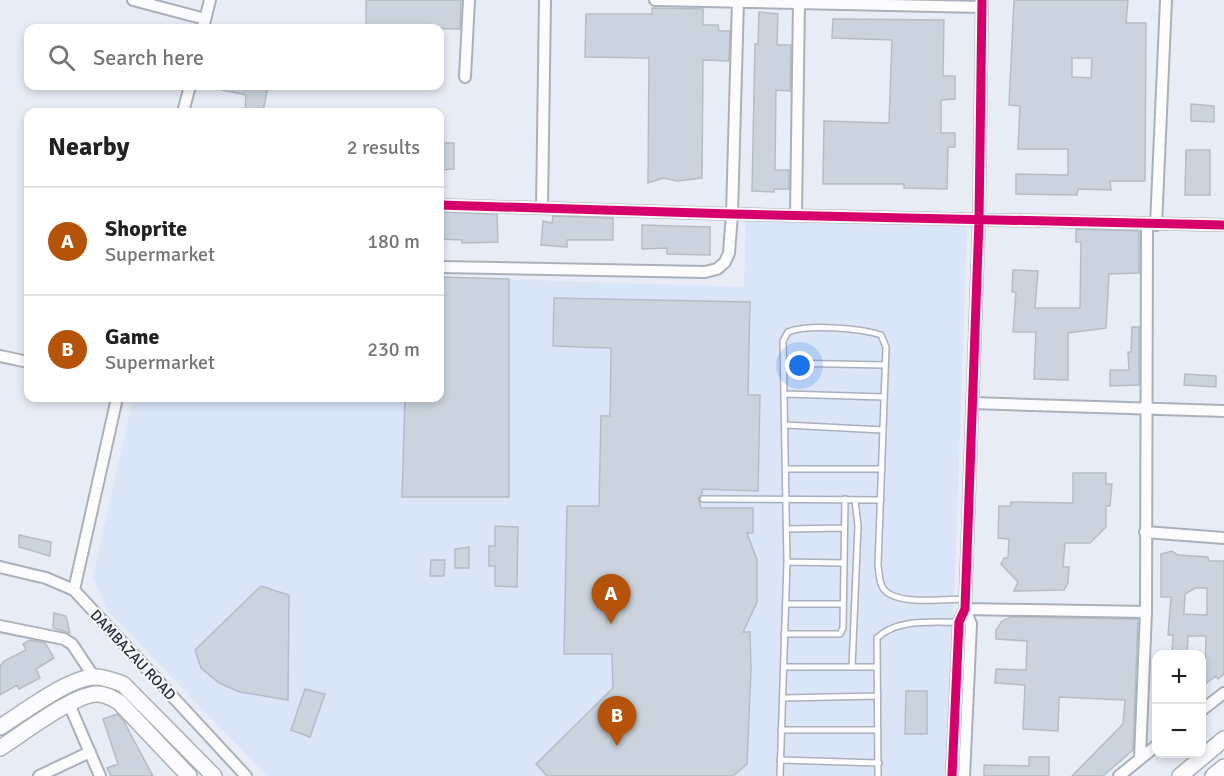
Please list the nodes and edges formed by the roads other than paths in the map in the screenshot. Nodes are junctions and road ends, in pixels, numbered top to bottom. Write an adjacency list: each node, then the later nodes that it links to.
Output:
1 (133, 0): 10 (street)
2 (210, 0): 10 (street)
3 (468, 0): 11 (street)
4 (545, 0): 15 (street)
5 (655, 0): 7 (street)
6 (1166, 0): 19 (street)
7 (738, 1): 8 (street); 16 (street)
8 (799, 1): 9 (street); 17 (street)
9 (982, 4): 18 (street)
10 (204, 24)
11 (465, 77)
12 (189, 90): 13 (street)
13 (184, 108)
14 (444, 205): 15 (street)
15 (542, 207): 16 (street)
16 (732, 214): 17 (street); 21 (street)
17 (796, 215): 18 (street)
18 (979, 220): 19 (street); 29 (street)
19 (1152, 224): 20 (street); 30 (street)
20 (1224, 225)
21 (444, 267)
22 (0, 356): 23 (street)
23 (24, 361)
24 (784, 363): 25 (lane); 25 (lane); 26 (lane)
25 (885, 365): 27 (lane)
26 (785, 394): 27 (lane); 32 (lane)
27 (884, 397): 33 (lane)
28 (116, 402): 48 (street)
29 (972, 403): 30 (street); 51 (street)
30 (1146, 409): 31 (street); 43 (street)
31 (1224, 411)
32 (785, 426): 33 (lane); 34 (lane)
33 (883, 430): 35 (lane)
34 (786, 469): 35 (lane); 36 (lane)
35 (882, 469): 40 (lane)
36 (786, 498): 37 (lane); 38 (lane); 42 (lane)
37 (703, 499)
38 (845, 499): 39 (lane); 41 (lane)
39 (855, 500): 40 (lane); 57 (lane)
40 (880, 500): 51 (lane)
41 (844, 528): 42 (lane); 46 (lane)
42 (787, 529): 45 (lane)
43 (1145, 532): 44 (street); 52 (street)
44 (1224, 538)
45 (787, 562): 46 (lane); 49 (lane)
46 (843, 563): 50 (lane)
47 (0, 567): 48 (street, DAMBAZAU ROAD)
48 (74, 590): 80 (street, DAMBAZAU ROAD)
49 (786, 603): 50 (lane); 55 (lane)
50 (843, 604): 55 (lane)
51 (965, 604): 52 (street); 53 (street); 84 (street)
52 (1146, 612): 72 (street)
53 (959, 622): 58 (lane); 83 (street)
54 (0, 626): 59 (street)
55 (784, 634): 56 (lane)
56 (784, 667): 57 (lane); 62 (lane)
57 (852, 668): 58 (lane)
58 (877, 668): 61 (lane)
59 (94, 677): 65 (street); 79 (street)
60 (1224, 693): 64 (street)
61 (878, 696): 62 (lane); 67 (lane)
62 (783, 698): 66 (lane)
63 (69, 704): 69 (street); 71 (street); 78 (street)
64 (1206, 707)
65 (0, 728)
66 (781, 730): 67 (lane); 73 (lane)
67 (878, 730): 74 (lane)
68 (1224, 739): 86 (street)
69 (0, 748)
70 (1152, 749): 72 (street)
71 (90, 752): 76 (street); 77 (street)
72 (1140, 758): 85 (street)
73 (780, 760): 74 (lane); 81 (lane)
74 (879, 763): 82 (lane)
75 (1224, 767): 87 (street)
76 (39, 776)
77 (100, 776)
78 (189, 776)
79 (214, 776)
80 (246, 776)
81 (780, 776)
82 (878, 776)
83 (952, 776)
84 (964, 776)
85 (1119, 776)
86 (1180, 776)
87 (1213, 776)

